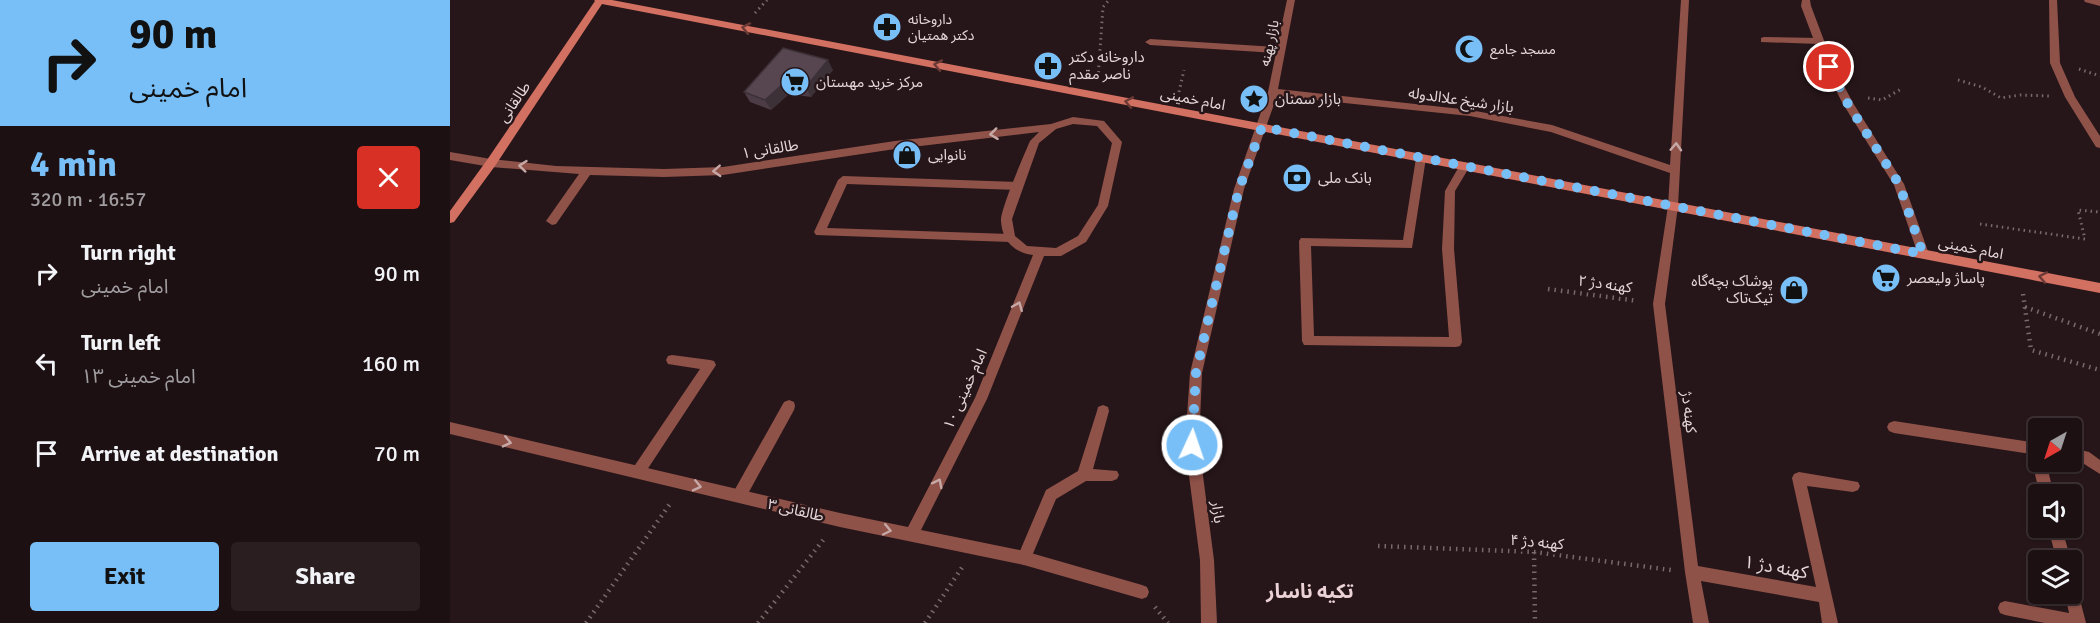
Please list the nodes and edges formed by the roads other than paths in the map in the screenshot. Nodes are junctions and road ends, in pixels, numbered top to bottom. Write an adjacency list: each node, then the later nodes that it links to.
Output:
1 (599, 0): 14 (street, امام خمینی, one-way to 1); 18 (street, طالقانی)
2 (1291, 0): 11 (street, بازار پهنه)
3 (1685, 0): 21 (street, کهنه دژ, one-way to 3)
4 (1806, 0): 9 (street)
5 (2054, 0): 15 (street)
6 (2088, 0): 7 (street)
7 (2100, 3)
8 (1764, 40): 9 (street)
9 (1819, 41): 28 (street)
10 (1150, 42): 11 (street)
11 (1281, 50): 12 (street, بازار پهنه)
12 (1273, 92): 14 (street); 21 (street, بازار شیخ علاالدوله)
13 (1052, 127): 20 (street, طالقانی ۱, one-way to 20); 22 (street); 27 (street)
14 (1262, 127): 17 (street, امام خمینی); 50 (street, بازار)
15 (2100, 144)
16 (450, 156): 18 (street, طالقانی ۱)
17 (1421, 158): 19 (street, امام خمینی); 19 (street)
18 (491, 163): 20 (street, طالقانی ۱, one-way to 18); 24 (street, طالقانی)
19 (1465, 166): 23 (street, امام خمینی)
20 (587, 171): 25 (street)
21 (1675, 171): 23 (street, کهنه دژ)
22 (1018, 186): 26 (street); 26 (street)
23 (1673, 206): 28 (street, امام خمینی); 45 (street, کهنه دژ)
24 (450, 219)
25 (552, 221)
26 (1010, 238): 27 (street)
27 (1040, 252): 43 (street, امام خمینی ۱۰, one-way to 27)
28 (1923, 254): 29 (street, امام خمینی, one-way to 28)
29 (2100, 288)
30 (672, 360): 38 (street)
31 (789, 406): 42 (street)
32 (1103, 411): 39 (street)
33 (1894, 427): 35 (street)
34 (450, 428): 38 (street, طالقانی ۳, one-way to 38)
35 (2028, 453)
36 (2082, 456): 37 (street)
37 (2100, 468)
38 (638, 472): 42 (street, طالقانی ۳, one-way to 42)
39 (1084, 475): 40 (street); 44 (street)
40 (1112, 475)
41 (1853, 486): 47 (street)
42 (739, 496): 43 (street, طالقانی ۳, one-way to 43)
43 (912, 536): 44 (street, طالقانی ۳)
44 (1024, 558): 46 (street, طالقانی ۳)
45 (1692, 572): 47 (street, کهنه دژ ۱); 51 (street, کهنه دژ)
46 (1142, 592)
47 (1825, 596): 52 (street)
48 (2075, 604): 49 (street)
49 (2005, 608)
50 (1209, 623)
51 (1701, 623)
52 (1830, 623)

